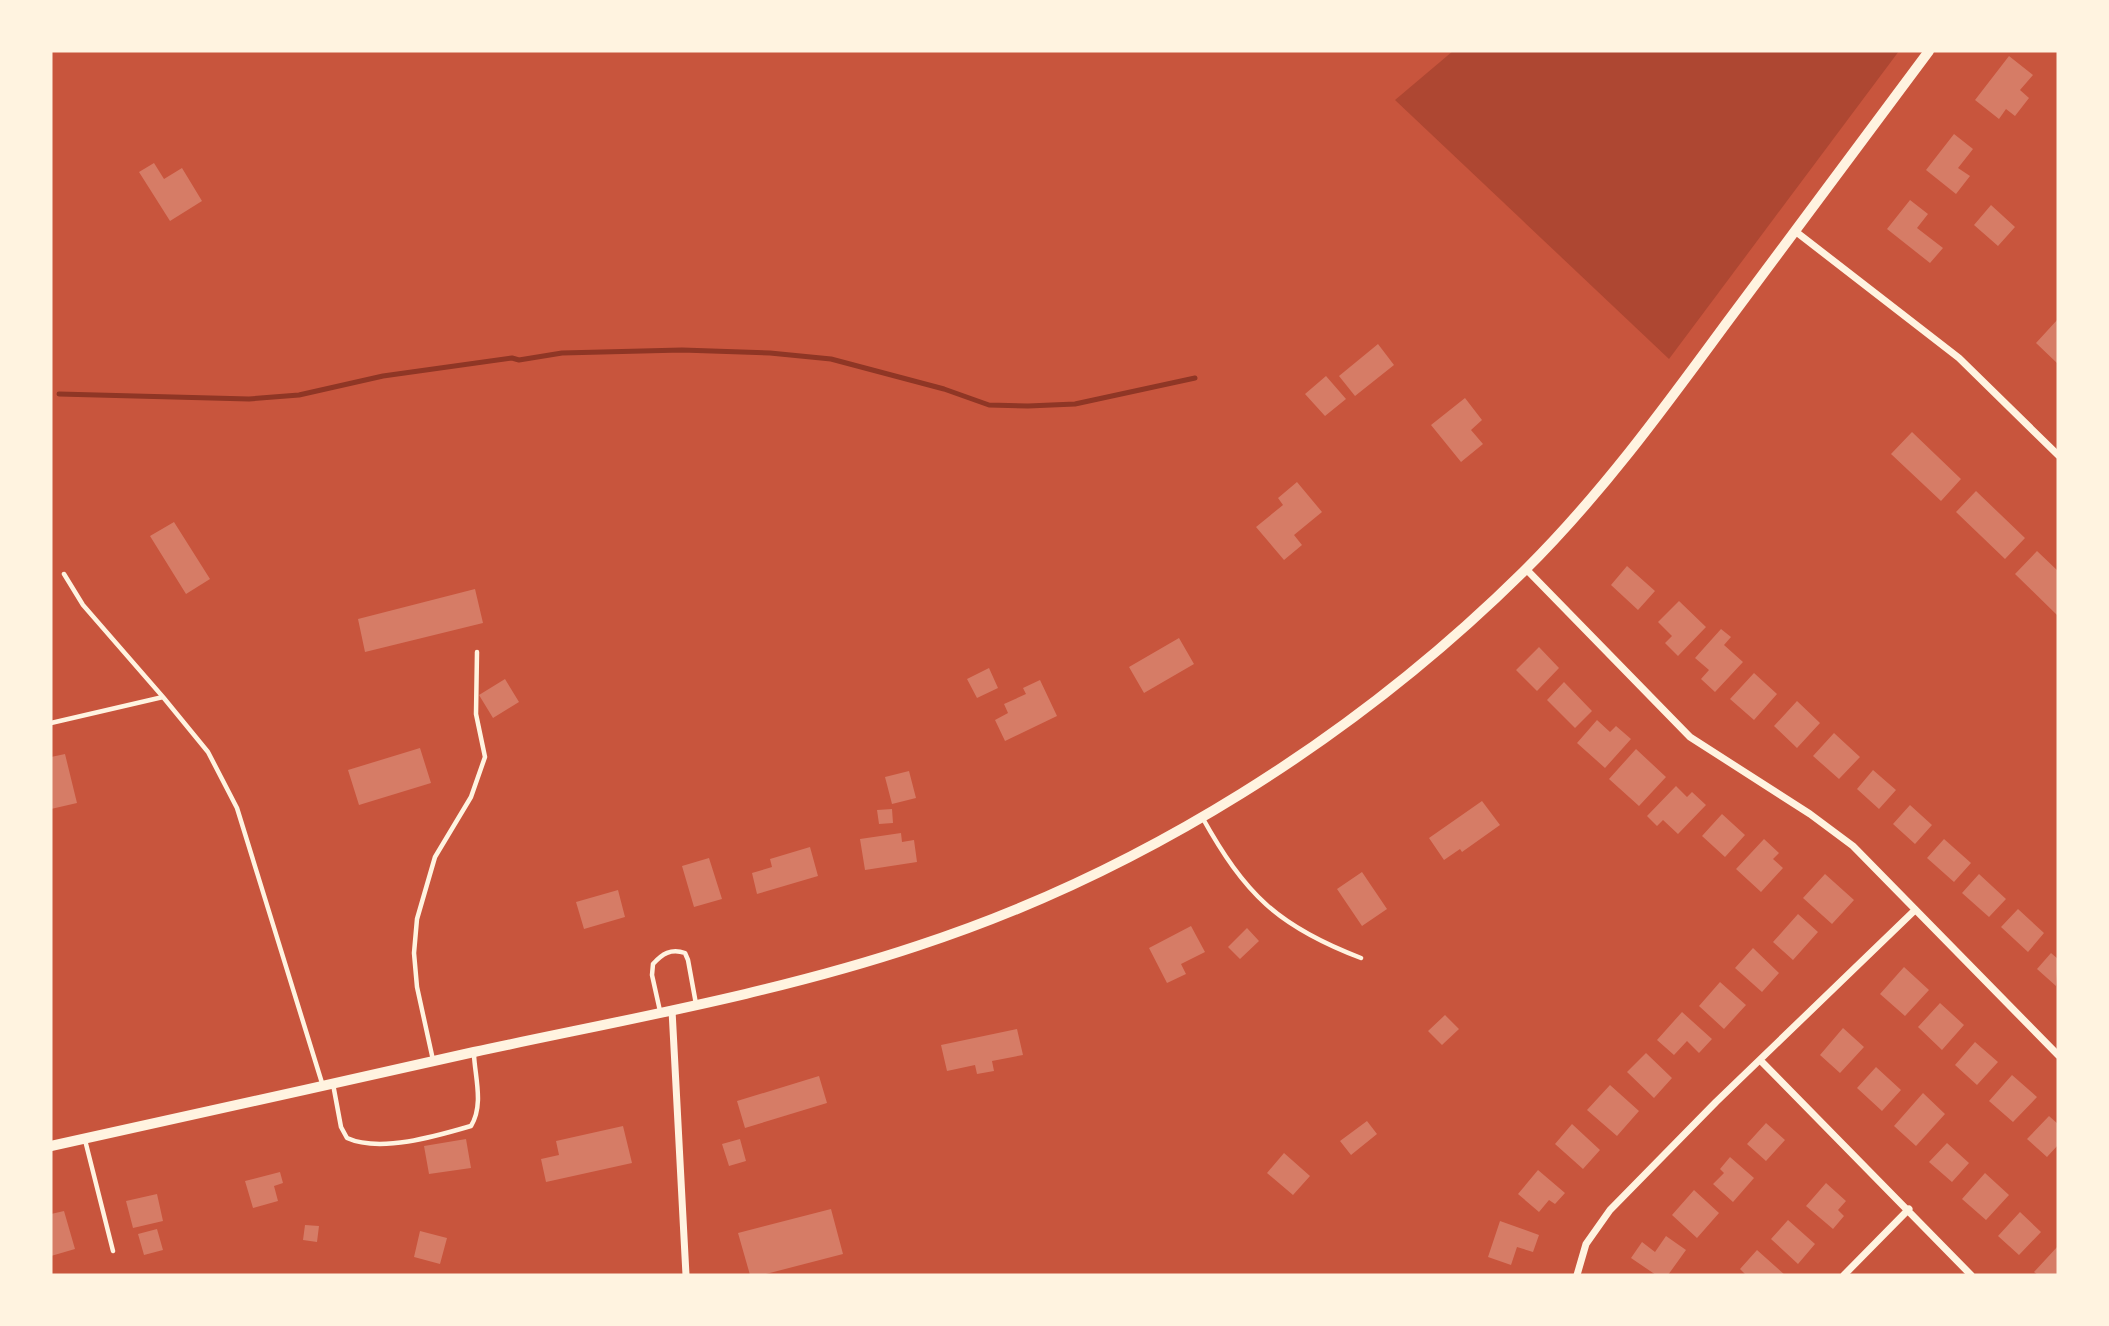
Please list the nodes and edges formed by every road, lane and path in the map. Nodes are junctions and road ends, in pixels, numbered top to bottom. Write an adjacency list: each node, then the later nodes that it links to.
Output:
1 (1929, 51): 2 (street)
2 (1795, 231): 3 (street); 4 (street)
3 (2058, 455)
4 (1526, 569): 9 (street); 10 (street)
5 (64, 574): 7 (lane)
6 (477, 652): 17 (lane)
7 (163, 697): 8 (lane); 19 (lane)
8 (51, 723)
9 (1202, 816): 11 (lane); 12 (street)
10 (1915, 910): 16 (street); 18 (street)
11 (1361, 958)
12 (696, 1004): 13 (street); 14 (lane)
13 (672, 1010): 14 (street); 24 (street)
14 (660, 1012): 15 (street)
15 (474, 1052): 17 (street); 19 (lane)
16 (2058, 1055)
17 (433, 1061): 19 (street)
18 (1761, 1061): 22 (street); 25 (street)
19 (328, 1084): 20 (street)
20 (85, 1139): 21 (street); 23 (lane)
21 (51, 1146)
22 (1909, 1209): 26 (street); 27 (street)
23 (113, 1251)
24 (686, 1275)
25 (1577, 1275)
26 (1844, 1275)
27 (1971, 1275)

